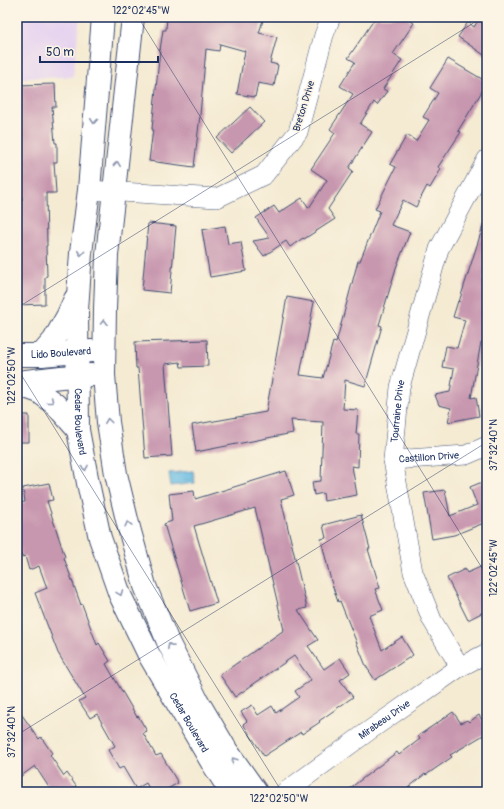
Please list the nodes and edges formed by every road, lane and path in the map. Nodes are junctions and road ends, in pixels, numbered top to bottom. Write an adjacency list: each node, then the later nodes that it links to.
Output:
1 (103, 17): 5 (street, Cedar Boulevard, one-way to 5)
2 (133, 17): 6 (street, Cedar Boulevard, one-way to 2)
3 (331, 17): 6 (street, Breton Drive)
4 (487, 159): 17 (street, Tourraine Drive)
5 (89, 190): 6 (street, Breton Drive); 7 (street, Cedar Boulevard, one-way to 7)
6 (114, 192): 8 (street, Cedar Boulevard, one-way to 6)
7 (78, 291): 9 (street, Cedar Boulevard); 11 (street)
8 (104, 349): 9 (street, Lido Boulevard); 12 (street, Cedar Boulevard)
9 (78, 352): 11 (street, Lido Boulevard); 13 (street, Cedar Boulevard)
10 (17, 355): 11 (street, Lido Boulevard)
11 (41, 355)
12 (104, 374): 13 (street); 21 (street, Cedar Boulevard, one-way to 12)
13 (78, 376): 14 (street); 15 (street, Cedar Boulevard)
14 (17, 383): 15 (street, one-way to 15)
15 (78, 430): 20 (street, Cedar Boulevard, one-way to 20)
16 (487, 446): 17 (street, Castillon Drive)
17 (393, 460): 19 (street, Tourraine Drive)
18 (487, 653): 19 (street, Mirabeau Drive)
19 (460, 667): 22 (street, Mirabeau Drive)
20 (231, 792)
21 (256, 792)
22 (285, 792)

